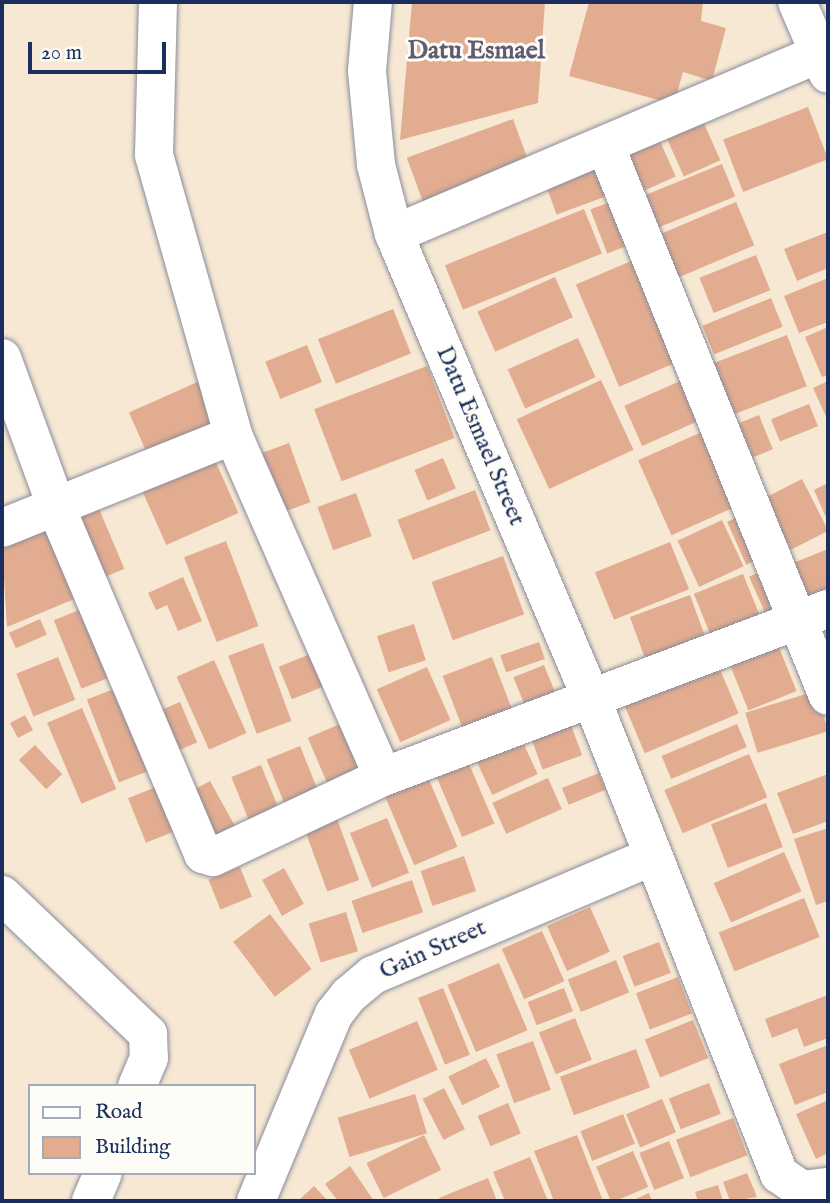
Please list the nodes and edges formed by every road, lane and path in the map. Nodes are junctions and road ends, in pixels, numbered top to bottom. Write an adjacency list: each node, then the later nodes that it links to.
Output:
1 (158, 2): 8 (street)
2 (373, 2): 6 (street, Datu Esmael Street)
3 (797, 2): 4 (street)
4 (824, 63): 5 (street)
5 (605, 145): 6 (street); 11 (street)
6 (394, 234): 13 (street, Datu Esmael Street)
7 (2, 358): 9 (street)
8 (233, 435): 9 (street); 14 (street)
9 (56, 504): 10 (street); 14 (street)
10 (2, 528)
11 (813, 616): 12 (street); 13 (street)
12 (828, 696)
13 (592, 700): 14 (street); 15 (street, Datu Esmael Street)
14 (383, 778)
15 (653, 856): 19 (street, Datu Esmael Street); 21 (street, Gain Street)
16 (2, 895): 17 (street)
17 (139, 1084)
18 (102, 1175): 20 (street)
19 (828, 1187)
20 (92, 1201)
21 (256, 1201)

